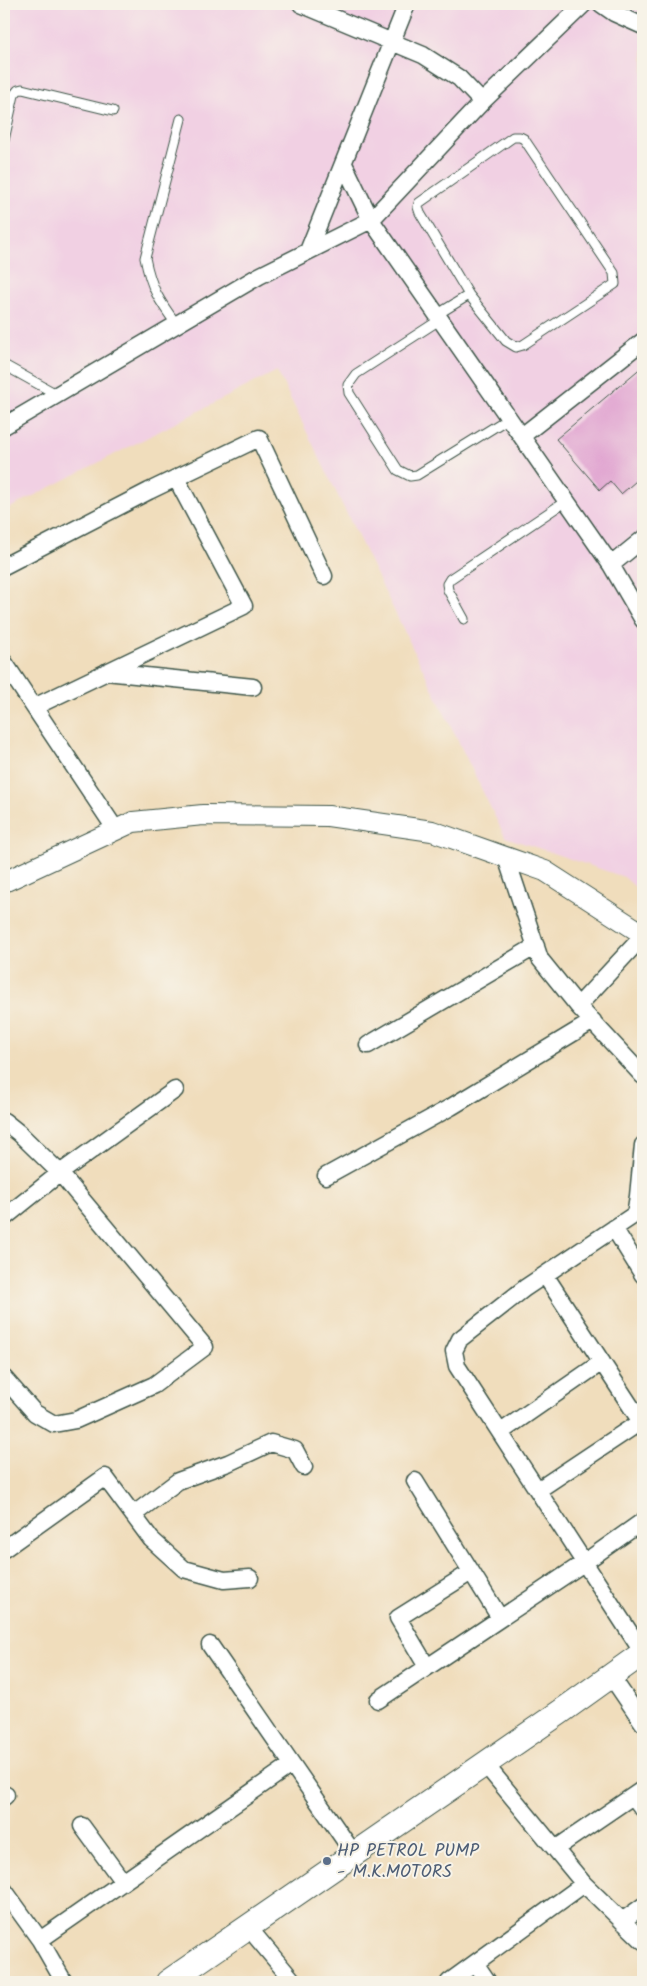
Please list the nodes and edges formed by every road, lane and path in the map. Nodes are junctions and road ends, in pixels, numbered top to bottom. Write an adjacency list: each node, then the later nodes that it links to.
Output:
1 (301, 4): 6 (street)
2 (407, 4): 6 (street)
3 (584, 4): 7 (street)
4 (601, 4): 5 (street)
5 (643, 26)
6 (390, 42): 7 (street); 11 (street)
7 (482, 102): 12 (street)
8 (113, 110): 10 (lane)
9 (181, 119): 16 (lane)
10 (4, 140)
11 (344, 164): 12 (street); 13 (street)
12 (371, 220): 13 (street); 15 (street)
13 (308, 250): 16 (street)
14 (469, 295): 14 (lane); 15 (lane)
15 (440, 317): 20 (street); 20 (lane)
16 (177, 325): 19 (street)
17 (643, 342): 22 (street)
18 (4, 365): 19 (lane)
19 (58, 395): 21 (street)
20 (509, 418): 22 (street)
21 (4, 426)
22 (522, 436): 24 (street)
23 (176, 478): 27 (street); 28 (street); 32 (street)
24 (566, 500): 26 (street); 29 (lane)
25 (643, 539): 26 (street)
26 (611, 565): 30 (street)
27 (4, 566)
28 (324, 576)
29 (464, 619)
30 (643, 620)
31 (4, 662): 34 (street)
32 (106, 672): 33 (street); 34 (street)
33 (252, 687)
34 (34, 707): 35 (street)
35 (116, 830): 36 (street); 37 (street)
36 (506, 857): 38 (street); 39 (street)
37 (4, 882)
38 (643, 935): 40 (street)
39 (536, 946): 40 (street); 42 (street)
40 (578, 1006): 41 (street)
41 (593, 1021): 43 (street); 48 (street)
42 (368, 1045)
43 (643, 1076)
44 (175, 1090): 47 (street)
45 (4, 1121): 47 (street)
46 (643, 1145): 49 (street)
47 (60, 1173): 50 (street); 55 (street)
48 (326, 1176)
49 (639, 1212): 51 (street)
50 (4, 1218)
51 (614, 1228): 52 (street); 53 (street)
52 (545, 1275): 54 (street); 57 (street)
53 (643, 1275)
54 (602, 1362): 56 (street); 57 (street)
55 (4, 1378)
56 (642, 1421): 60 (street)
57 (501, 1432): 60 (street)
58 (304, 1467): 61 (street)
59 (415, 1481): 65 (street)
60 (538, 1490): 64 (street)
61 (133, 1515): 63 (street); 66 (street)
62 (643, 1521): 64 (street)
63 (4, 1549)
64 (586, 1562): 67 (street); 69 (street)
65 (471, 1572): 67 (street); 70 (street)
66 (250, 1578)
67 (500, 1618): 70 (street)
68 (210, 1645): 74 (street)
69 (643, 1653): 71 (main road)
70 (427, 1667): 72 (street)
71 (611, 1676): 73 (street); 75 (main road)
72 (378, 1700)
73 (643, 1723)
74 (292, 1764): 80 (street); 81 (street)
75 (485, 1764): 79 (street); 80 (main road)
76 (638, 1792): 77 (street); 79 (street)
77 (643, 1810)
78 (82, 1826): 81 (street)
79 (554, 1849): 82 (street)
80 (354, 1854): 86 (main road)
81 (123, 1882): 87 (street)
82 (584, 1884): 85 (street); 89 (street)
83 (4, 1890): 87 (street)
84 (643, 1906): 85 (street)
85 (622, 1921): 88 (street)
86 (248, 1927): 91 (main road); 92 (street)
87 (40, 1940): 90 (street)
88 (643, 1941)
89 (475, 1963): 93 (street); 94 (street)
90 (64, 1982)
91 (168, 1982)
92 (294, 1982)
93 (449, 1982)
94 (488, 1982)

